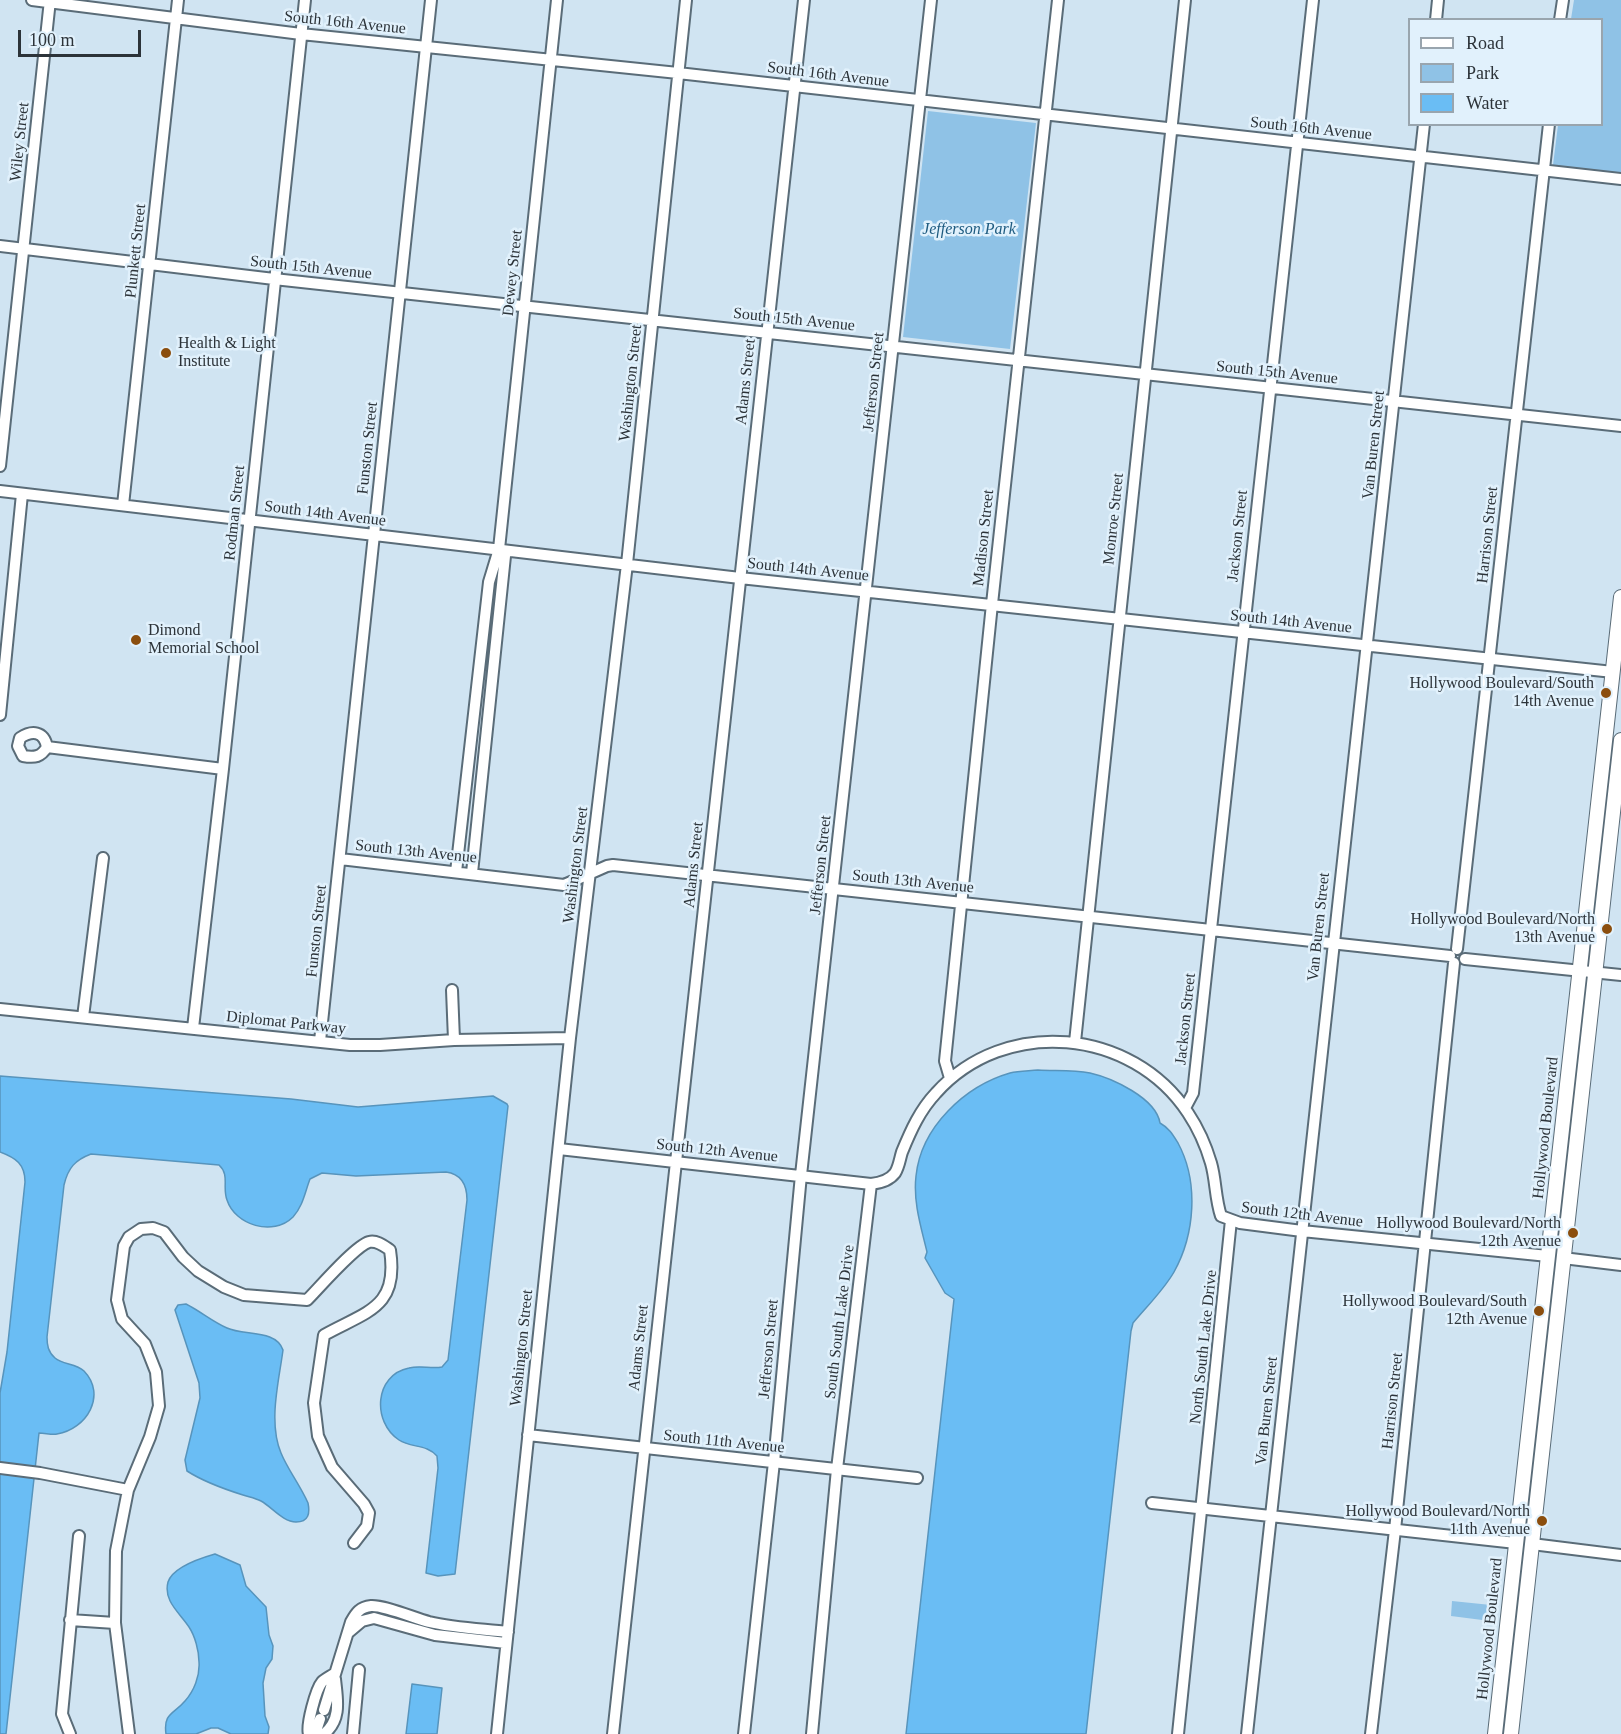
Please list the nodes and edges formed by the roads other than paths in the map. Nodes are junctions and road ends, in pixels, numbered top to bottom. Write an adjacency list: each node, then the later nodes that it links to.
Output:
1 (32, 0): 14 (street, South 16th Avenue)
2 (178, 0): 17 (street, Plunkett Street)
3 (305, 0): 18 (street, Rodman Street)
4 (431, 0): 19 (street, Funston Street)
5 (557, 0): 20 (street, Dewey Street)
6 (686, 0): 21 (street, Washington Street)
7 (804, 0): 22 (street, Adams Street)
8 (931, 0): 23 (street, Jefferson Street)
9 (1058, 0): 24 (street, Madison Street)
10 (1185, 0): 27 (street, Monroe Street)
11 (1313, 0): 28 (street, Jackson Street)
12 (1438, 0): 15 (street)
13 (1563, 0): 16 (street)
14 (50, 1): 17 (street, South 16th Avenue); 33 (street, Wiley Street)
15 (1436, 18)
16 (1560, 18)
17 (176, 19): 18 (street, South 16th Avenue); 34 (street, Plunkett Street)
18 (302, 34): 19 (street, South 16th Avenue); 35 (street, Rodman Street)
19 (426, 47): 20 (street, South 16th Avenue); 36 (street, Funston Street)
20 (550, 60): 21 (street, South 16th Avenue); 37 (street, Dewey Street)
21 (678, 73): 22 (street, South 16th Avenue); 38 (street, Washington Street)
22 (795, 86): 23 (street, South 16th Avenue); 39 (street, Adams Street)
23 (920, 100): 24 (street, South 16th Avenue); 40 (street, Jefferson Street)
24 (1045, 115): 27 (street, South 16th Avenue); 41 (street, Madison Street)
25 (1424, 126): 29 (street, Van Buren Street)
26 (1549, 126): 30 (street, Harrison Street)
27 (1171, 129): 28 (street, South 16th Avenue); 42 (street, Monroe Street)
28 (1298, 141): 29 (street, South 16th Avenue); 43 (street, Jackson Street)
29 (1420, 157): 30 (street, South 16th Avenue); 44 (street, Van Buren Street)
30 (1544, 171): 31 (street, South 16th Avenue); 45 (street, Harrison Street)
31 (1621, 179)
32 (0, 246): 33 (street, South 15th Avenue)
33 (24, 249): 34 (street, South 15th Avenue); 47 (street, Wiley Street)
34 (149, 265): 35 (street, South 15th Avenue); 50 (street, Plunkett Street)
35 (274, 279): 36 (street, South 15th Avenue); 51 (street, Rodman Street)
36 (400, 293): 37 (street, South 15th Avenue); 52 (street, Funston Street)
37 (525, 306): 38 (street, South 15th Avenue); 53 (street, Dewey Street)
38 (653, 319): 39 (street, South 15th Avenue); 54 (street, Washington Street)
39 (766, 333): 40 (street, South 15th Avenue); 55 (street, Adams Street)
40 (892, 346): 41 (street, South 15th Avenue); 56 (street, Jefferson Street)
41 (1018, 360): 42 (street, South 15th Avenue); 58 (street, Madison Street)
42 (1145, 374): 43 (street, South 15th Avenue); 59 (street, Monroe Street)
43 (1269, 387): 44 (street, South 15th Avenue); 60 (street, Jackson Street)
44 (1394, 401): 45 (street, South 15th Avenue); 61 (street, Van Buren Street)
45 (1517, 415): 46 (street, South 15th Avenue); 62 (street, Harrison Street)
46 (1621, 426)
47 (0, 466)
48 (0, 491): 49 (street, South 14th Avenue)
49 (22, 494): 50 (street, South 14th Avenue); 64 (street)
50 (123, 505): 51 (street, South 14th Avenue)
51 (249, 521): 52 (street, South 14th Avenue); 67 (street, Rodman Street)
52 (374, 535): 53 (street, South 14th Avenue); 69 (street, Funston Street)
53 (499, 549): 54 (street, South 14th Avenue); 70 (street, Dewey Street); 71 (street, Dewey Street)
54 (627, 564): 55 (street, South 14th Avenue); 72 (street, Washington Street)
55 (740, 578): 56 (street, South 14th Avenue); 73 (street, Adams Street)
56 (866, 591): 58 (street, South 14th Avenue); 74 (street, Jefferson Street)
57 (1621, 597): 63 (main road, Hollywood Boulevard)
58 (992, 604): 59 (street, South 14th Avenue); 75 (street, Madison Street)
59 (1118, 620): 60 (street, South 14th Avenue); 76 (street, Monroe Street)
60 (1243, 632): 61 (street, South 14th Avenue); 77 (street, Jackson Street)
61 (1366, 645): 62 (street, South 14th Avenue); 78 (street, Van Buren Street)
62 (1490, 658): 63 (street, South 14th Avenue); 79 (street, Harrison Street)
63 (1613, 672): 80 (main road, Hollywood Boulevard)
64 (0, 715)
65 (1621, 740): 81 (main road, Hollywood Boulevard)
66 (47, 747): 67 (street)
67 (224, 769): 86 (street, Rodman Street)
68 (103, 858): 85 (street)
69 (340, 859): 70 (street, South 13th Avenue); 89 (street, Funston Street)
70 (456, 872): 71 (street, South 13th Avenue)
71 (472, 873): 72 (street, South 13th Avenue)
72 (588, 875): 73 (street, South 13th Avenue); 87 (street, Washington Street)
73 (708, 875): 74 (street, South 13th Avenue); 94 (street, Adams Street)
74 (834, 888): 75 (street, South 13th Avenue); 95 (street, Jefferson Street)
75 (961, 902): 76 (street, South 13th Avenue); 91 (street, Madison Street)
76 (1088, 916): 77 (street, South 13th Avenue); 90 (street, Monroe Street)
77 (1211, 930): 78 (street, South 13th Avenue); 92 (street, Jackson Street)
78 (1332, 944): 79 (street, South 13th Avenue); 98 (street, Van Buren Street)
79 (1457, 957): 80 (street, South 13th Avenue); 99 (street, Harrison Street)
80 (1580, 971): 81 (street, South 13th Avenue); 100 (main road, Hollywood Boulevard)
81 (1595, 972): 82 (street, South 13th Avenue); 101 (main road, Hollywood Boulevard)
82 (1621, 975)
83 (452, 990): 88 (street)
84 (0, 1009): 85 (street, Diplomat Parkway)
85 (83, 1017): 86 (street, Diplomat Parkway)
86 (193, 1028): 89 (street, Diplomat Parkway)
87 (570, 1038): 88 (street, Diplomat Parkway); 93 (street, Washington Street)
88 (454, 1040): 89 (street, Diplomat Parkway)
89 (320, 1041)
90 (1075, 1041): 91 (street); 92 (street)
91 (950, 1078): 96 (street)
92 (1185, 1108): 97 (street)
93 (559, 1149): 94 (street, South 12th Avenue); 103 (street, Washington Street)
94 (675, 1161): 95 (street, South 12th Avenue); 104 (street, Adams Street)
95 (801, 1175): 96 (street, South 12th Avenue); 105 (street, Jefferson Street)
96 (871, 1184): 107 (street, South South Lake Drive)
97 (1232, 1220): 98 (street, South 12th Avenue); 112 (street, North South Lake Drive)
98 (1302, 1231): 99 (street, South 12th Avenue); 113 (street, Van Buren Street)
99 (1425, 1245): 100 (street, South 12th Avenue); 114 (street, Harrison Street)
100 (1548, 1256): 110 (main road, Hollywood Boulevard)
101 (1563, 1258): 102 (street); 118 (main road, Hollywood Boulevard)
102 (1621, 1265)
103 (528, 1435): 104 (street, South 11th Avenue); 123 (street, Washington Street)
104 (643, 1448): 105 (street, South 11th Avenue); 134 (street, Adams Street)
105 (774, 1462): 107 (street, South 11th Avenue); 135 (street, Jefferson Street)
106 (0, 1468): 109 (street)
107 (837, 1469): 108 (street, South 11th Avenue); 136 (street, South South Lake Drive)
108 (917, 1478)
109 (128, 1490): 116 (street); 122 (street)
110 (1522, 1494): 117 (main road, Hollywood Boulevard); 118 (main road)
111 (1152, 1503): 112 (street)
112 (1203, 1509): 113 (street); 137 (street, North South Lake Drive)
113 (1271, 1516): 114 (street); 138 (street, Van Buren Street)
114 (1395, 1530): 117 (street); 139 (street, Harrison Street)
115 (79, 1536): 121 (street)
116 (354, 1543)
117 (1516, 1543): 120 (main road); 140 (main road, Hollywood Boulevard)
118 (1532, 1544): 119 (street); 120 (main road, Hollywood Boulevard)
119 (1621, 1555)
120 (1527, 1578): 141 (main road, Hollywood Boulevard)
121 (70, 1620): 122 (street); 126 (street)
122 (115, 1623): 127 (street)
123 (507, 1638): 125 (street); 132 (street, Washington Street)
124 (359, 1670): 131 (street)
125 (334, 1673): 128 (street); 129 (street); 130 (street)
126 (70, 1734)
127 (129, 1734)
128 (309, 1734)
129 (315, 1734)
130 (324, 1734)
131 (352, 1734)
132 (497, 1734): 133 (street)
133 (502, 1734)
134 (613, 1734)
135 (744, 1734)
136 (812, 1734)
137 (1178, 1734)
138 (1247, 1734)
139 (1371, 1734)
140 (1496, 1734)
141 (1511, 1734)

